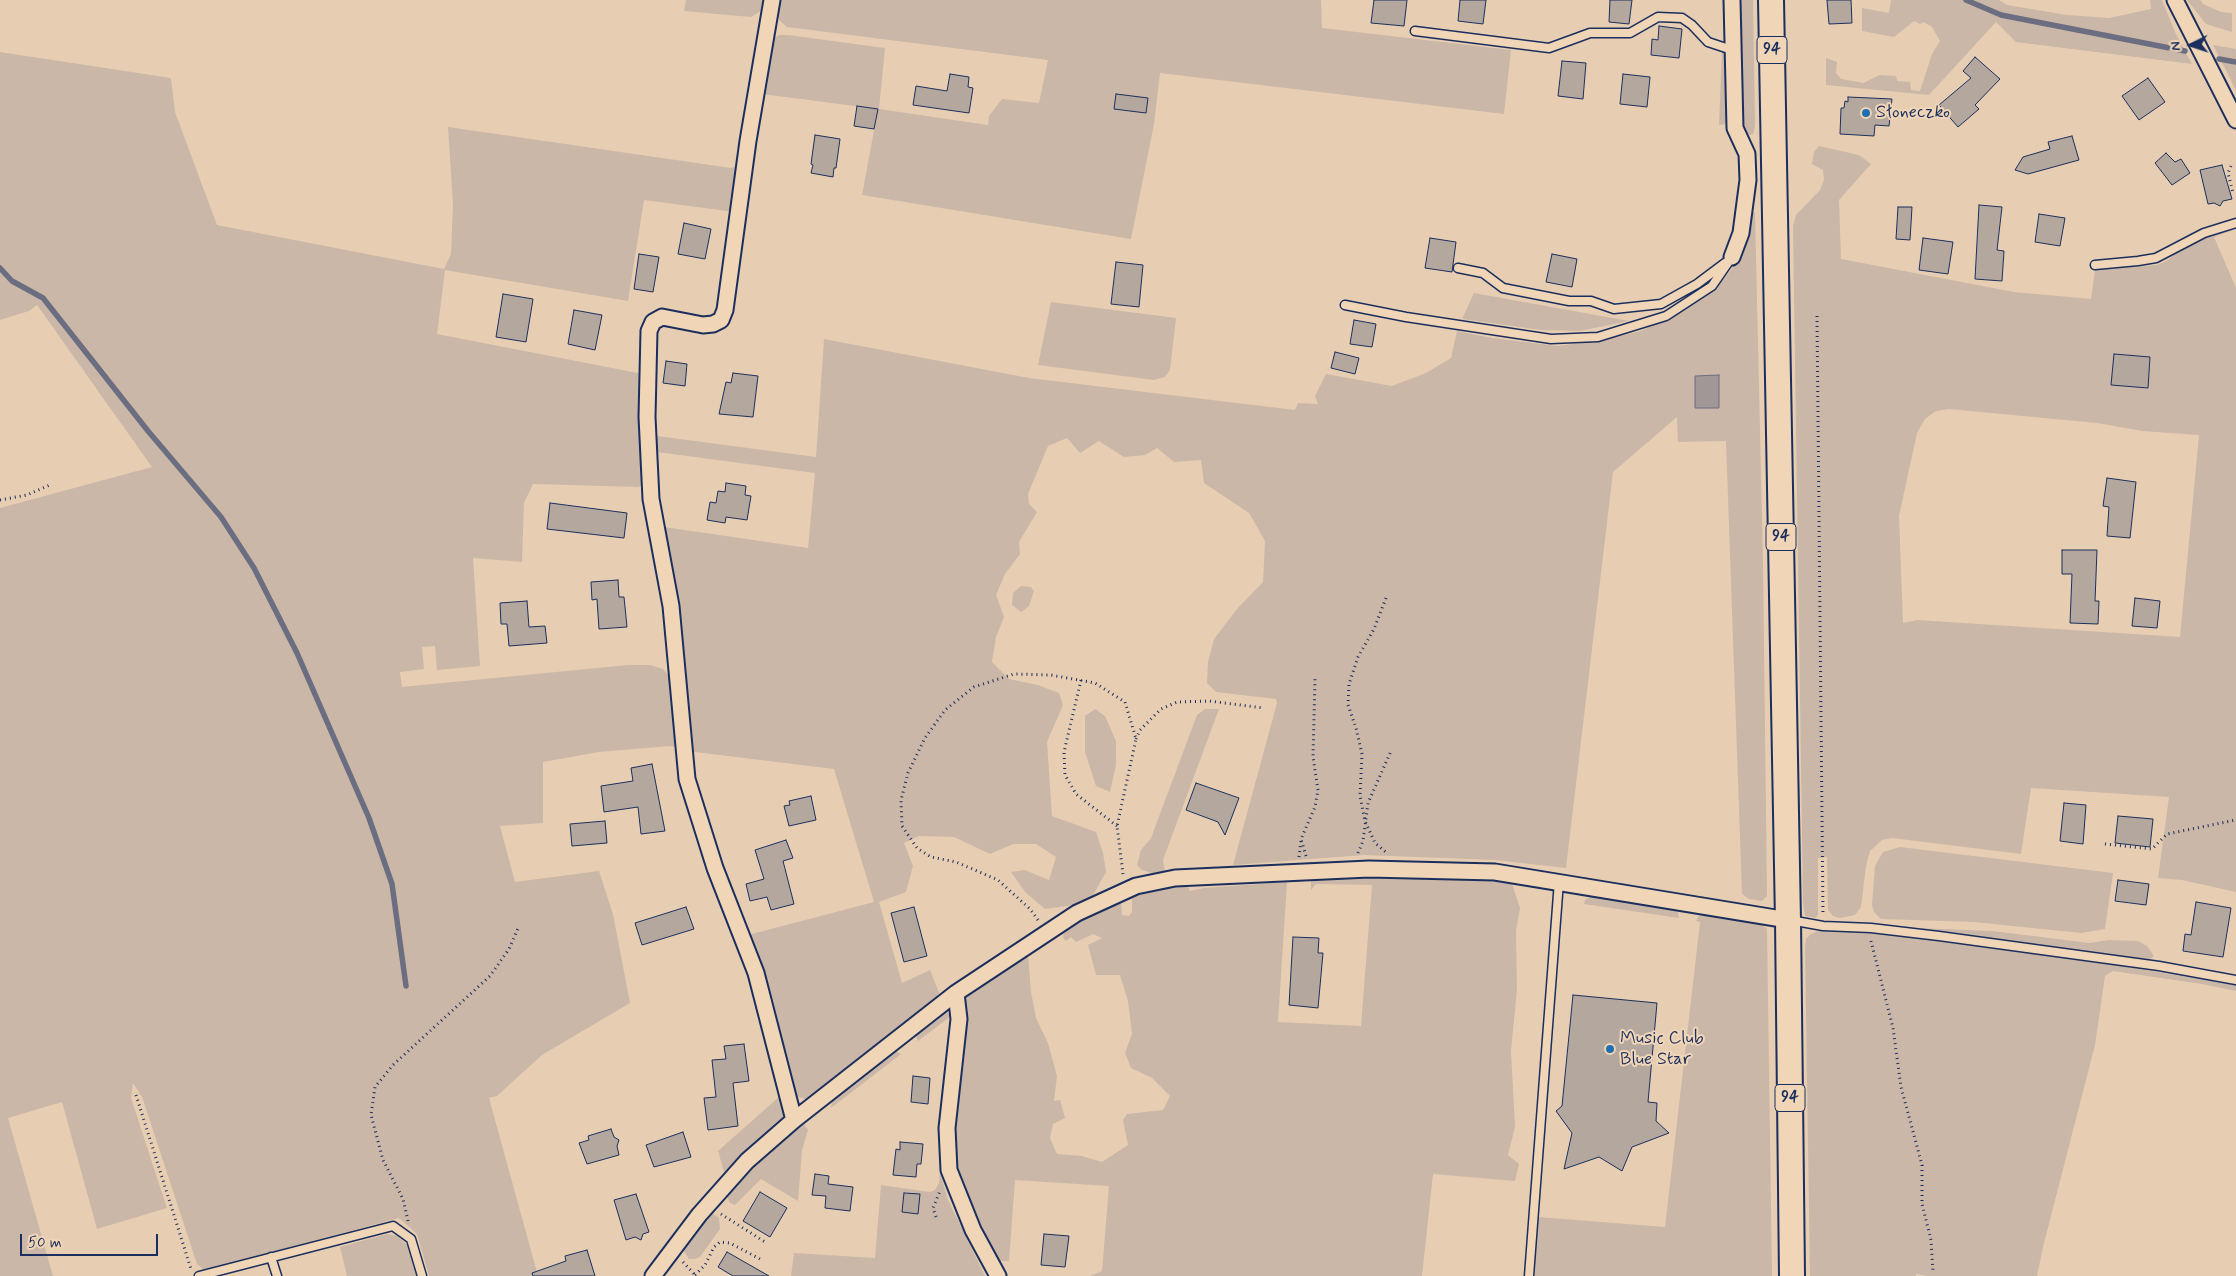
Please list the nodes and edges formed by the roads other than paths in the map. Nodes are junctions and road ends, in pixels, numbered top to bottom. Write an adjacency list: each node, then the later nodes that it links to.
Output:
1 (772, 0): 17 (street)
2 (1732, 0): 6 (street)
3 (1771, 0): 14 (main road, 94)
4 (2175, 0): 7 (street)
5 (1415, 31): 6 (lane)
6 (1732, 50): 9 (street)
7 (2236, 120)
8 (2236, 223): 10 (lane)
9 (1732, 257): 11 (lane); 12 (lane)
10 (2095, 264)
11 (1458, 268)
12 (1345, 305)
13 (1559, 882): 14 (street); 16 (street); 24 (lane)
14 (1788, 920): 15 (lane); 25 (main road, 94)
15 (2236, 980)
16 (956, 993): 17 (street); 23 (street)
17 (794, 1120): 22 (street)
18 (271, 1256): 19 (lane); 20 (lane); 21 (lane)
19 (200, 1276)
20 (277, 1276)
21 (422, 1276)
22 (654, 1276)
23 (998, 1276)
24 (1529, 1276)
25 (1792, 1276)

